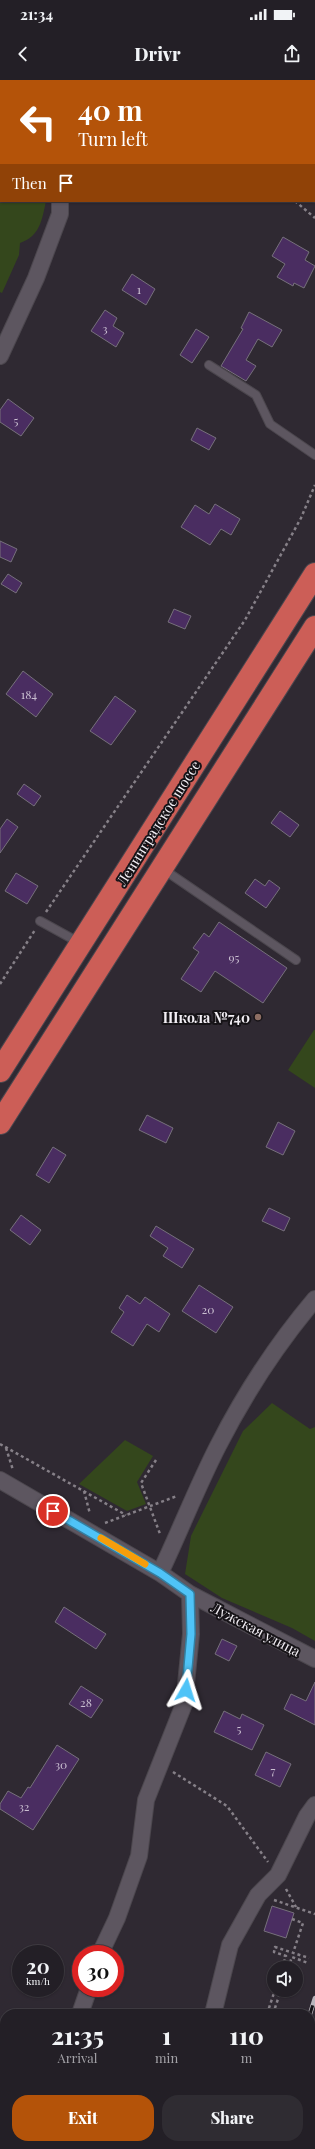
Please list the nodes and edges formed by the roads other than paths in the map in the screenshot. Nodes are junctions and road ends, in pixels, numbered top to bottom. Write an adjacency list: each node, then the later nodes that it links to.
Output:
1 (60, 202): 2 (street)
2 (0, 356)
3 (209, 365): 4 (lane)
4 (315, 456)
5 (315, 574): 9 (highway, Ленинградское шоссе)
6 (315, 627): 7 (highway, Ленинградское шоссе)
7 (162, 870): 10 (lane); 12 (highway, Ленинградское шоссе)
8 (40, 921): 9 (lane)
9 (82, 944): 11 (highway, Ленинградское шоссе)
10 (296, 960)
11 (0, 1071)
12 (0, 1123)
13 (315, 1299): 15 (street)
14 (7, 1476): 15 (street)
15 (160, 1573): 16 (street)
16 (190, 1594): 17 (street, Лужская улица); 19 (street, Лужская улица)
17 (315, 1658)
18 (315, 1806): 22 (street)
19 (104, 1945)
20 (85, 1997): 21 (street)
21 (82, 2009)
22 (214, 2009)

